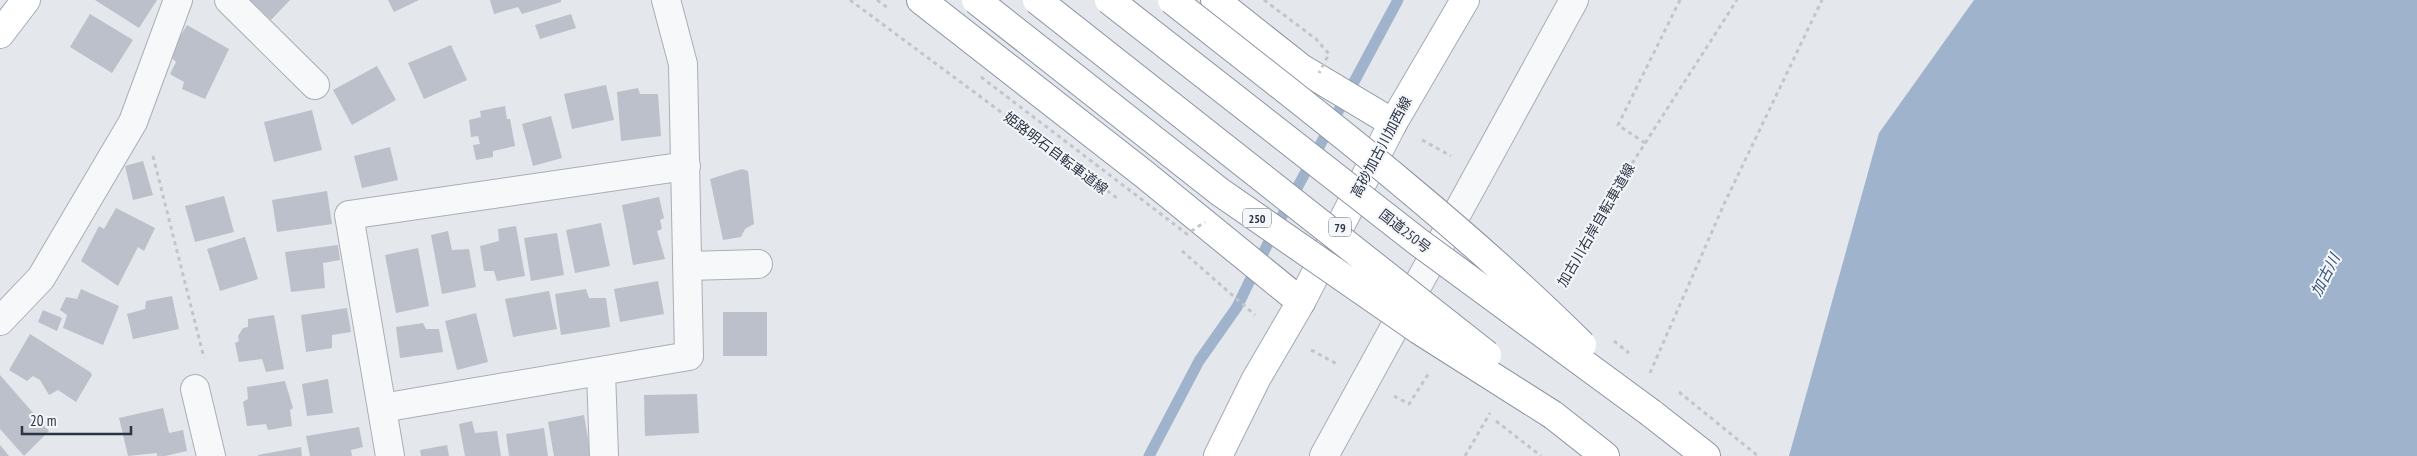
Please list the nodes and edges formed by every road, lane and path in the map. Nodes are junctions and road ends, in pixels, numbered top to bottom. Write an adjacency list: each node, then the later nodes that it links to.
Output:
1 (26, 0): 17 (main road)
2 (178, 0): 19 (street)
3 (229, 0): 18 (street)
4 (666, 0): 23 (street)
5 (850, 0): 24 (path, 姫路明石自転車道線)
6 (921, 0): 29 (main road)
7 (976, 0): 38 (main road, 250, bridge)
8 (1037, 0): 38 (main road, 250, bridge)
9 (1109, 0): 37 (main road, 国道250号, bridge)
10 (1172, 0): 37 (main road, bridge)
11 (1215, 0): 20 (main road)
12 (1465, 0): 20 (main road, 高砂加古川加西線 / 79)
13 (1574, 0): 43 (street)
14 (1680, 0): 21 (path)
15 (1737, 0): 21 (path, 加古川右岸自転車道線)
16 (1822, 0): 33 (path)
17 (0, 34)
18 (315, 85)
19 (133, 122): 31 (street); 34 (path)
20 (1393, 123): 22 (path); 29 (main road, 高砂加古川加西線 / 79)
21 (1645, 143): 28 (path, 加古川右岸自転車道線)
22 (1448, 164)
23 (686, 166): 27 (street); 36 (street)
24 (1121, 201)
25 (1174, 244): 30 (path)
26 (758, 264): 27 (street)
27 (689, 266): 32 (street)
28 (1562, 284)
29 (1301, 302): 42 (main road, 高砂加古川加西線 / 79)
30 (1256, 314)
31 (0, 320)
32 (601, 372): 36 (street); 41 (street)
33 (1649, 374)
34 (195, 389): 39 (street)
35 (1494, 404): 44 (path)
36 (382, 408): 40 (street)
37 (1651, 413): 46 (main road, 国道250号)
38 (1553, 414): 45 (main road, 250)
39 (211, 456)
40 (390, 456)
41 (604, 456)
42 (1218, 456)
43 (1324, 456)
44 (1466, 456)
45 (1605, 456)
46 (1706, 456)

